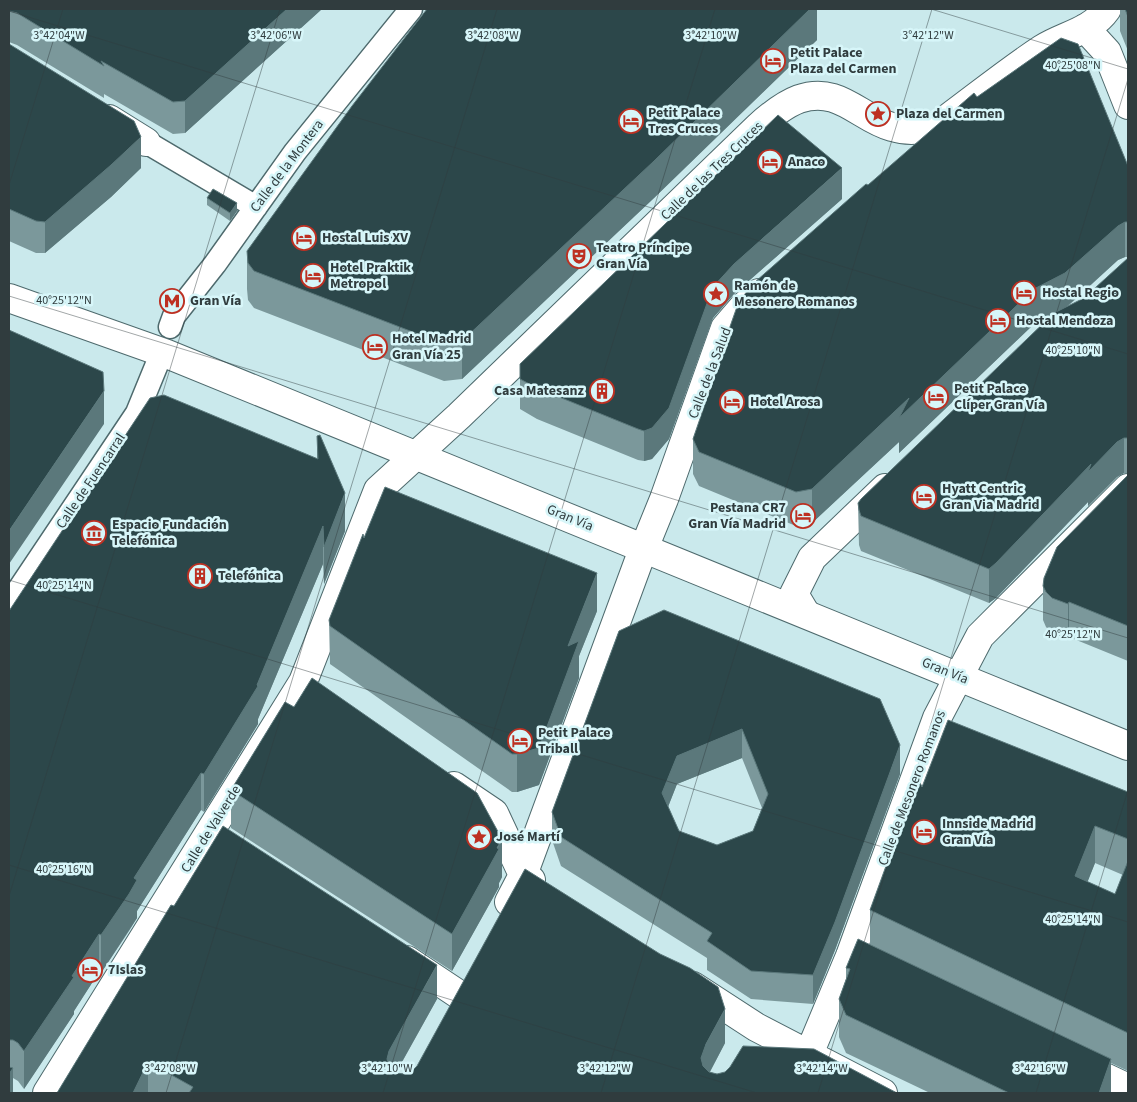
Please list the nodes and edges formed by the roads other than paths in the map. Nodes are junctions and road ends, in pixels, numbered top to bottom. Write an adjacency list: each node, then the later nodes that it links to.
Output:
1 (410, 9): 9 (street, Calle de la Montera)
2 (1107, 9): 3 (street)
3 (1085, 28): 4 (street); 6 (street)
4 (1128, 105)
5 (90, 107): 7 (street)
6 (938, 126): 8 (street); 13 (street, Calle de las Tres Cruces)
7 (146, 142): 9 (street)
8 (911, 152)
9 (256, 207): 12 (street, Calle de la Montera)
10 (780, 274): 16 (street, Calle de la Salud)
11 (9, 298): 12 (street, Gran Vía)
12 (166, 340): 13 (street, Gran Vía); 17 (street, Calle de Fuencarral)
13 (416, 456): 16 (street, Gran Vía); 20 (street, Calle de Valverde)
14 (904, 470): 18 (street)
15 (1128, 488): 19 (street, Calle de Mesonero Romanos)
16 (643, 548): 18 (street, Gran Vía); 24 (street, Calle de la Salud)
17 (9, 604)
18 (806, 614): 19 (street, Gran Vía)
19 (958, 677): 22 (street, Gran Vía); 34 (street, Calle de Mesonero Romanos)
20 (302, 682): 21 (street); 37 (street, Calle de Valverde)
21 (326, 698)
22 (1128, 746)
23 (430, 770): 24 (street)
24 (523, 875): 25 (street); 26 (street, Calle de la Salud)
25 (549, 892)
26 (495, 926)
27 (383, 945): 30 (street)
28 (472, 968): 30 (street)
29 (673, 973): 32 (street)
30 (458, 994): 31 (street)
31 (444, 1018)
32 (756, 1028): 33 (street); 34 (street)
33 (742, 1052)
34 (808, 1054): 38 (street)
35 (1056, 1054): 36 (street)
36 (1128, 1088)
37 (47, 1093)
38 (883, 1093)

